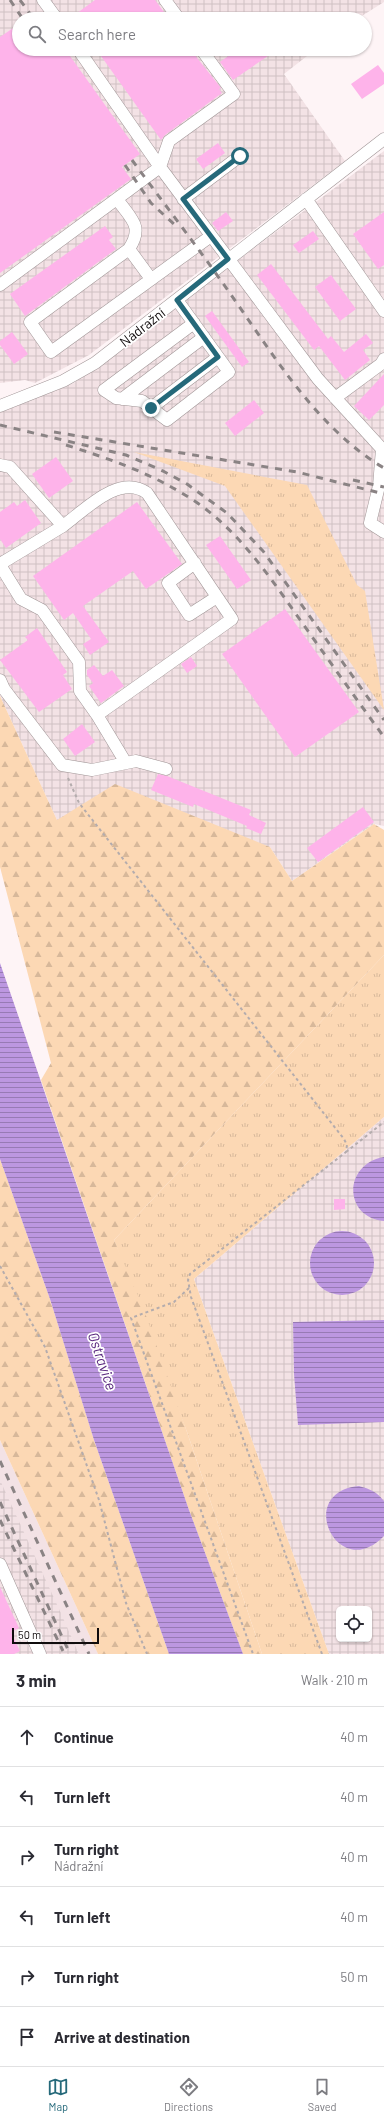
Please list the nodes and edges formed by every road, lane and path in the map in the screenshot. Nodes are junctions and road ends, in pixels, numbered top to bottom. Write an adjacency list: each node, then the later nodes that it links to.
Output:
1 (43, 0): 3 (street)
2 (165, 0): 4 (street)
3 (52, 12)
4 (174, 12)
5 (83, 56): 9 (street)
6 (206, 56): 9 (street)
7 (384, 139): 11 (street, Nádražní)
8 (240, 156): 10 (street)
9 (160, 167): 10 (street); 12 (street)
10 (183, 199): 13 (street)
11 (306, 199): 15 (street, Nádražní); 18 (street)
12 (117, 200): 14 (street); 17 (street)
13 (211, 236): 15 (street); 16 (street)
14 (129, 249): 16 (street); 16 (street)
15 (228, 259): 19 (street, Nádražní); 25 (street)
16 (151, 279)
17 (0, 285)
18 (379, 294): 20 (street)
19 (177, 300): 21 (street); 27 (street, Nádražní)
20 (384, 311)
21 (194, 324): 22 (street); 26 (street)
22 (204, 336): 23 (street); 26 (street)
23 (218, 357): 28 (street); 28 (street)
24 (384, 358): 25 (street)
25 (336, 398): 31 (street)
26 (122, 399): 28 (street)
27 (0, 406)
28 (151, 408)
29 (0, 465): 30 (street)
30 (63, 526): 32 (street); 33 (street)
31 (384, 532)
32 (195, 563): 34 (street); 34 (street)
33 (0, 565): 36 (street)
34 (217, 597): 36 (street)
35 (0, 680): 38 (street)
36 (96, 715): 37 (street)
37 (126, 763): 38 (street); 39 (street)
38 (62, 765): 41 (path)
39 (166, 769)
40 (384, 1122): 41 (path)
41 (346, 1152): 43 (path)
42 (0, 1266): 46 (path)
43 (189, 1288): 47 (path); 48 (path)
44 (0, 1564): 45 (street)
45 (36, 1653)
46 (147, 1654)
47 (253, 1654)
48 (322, 1654)

